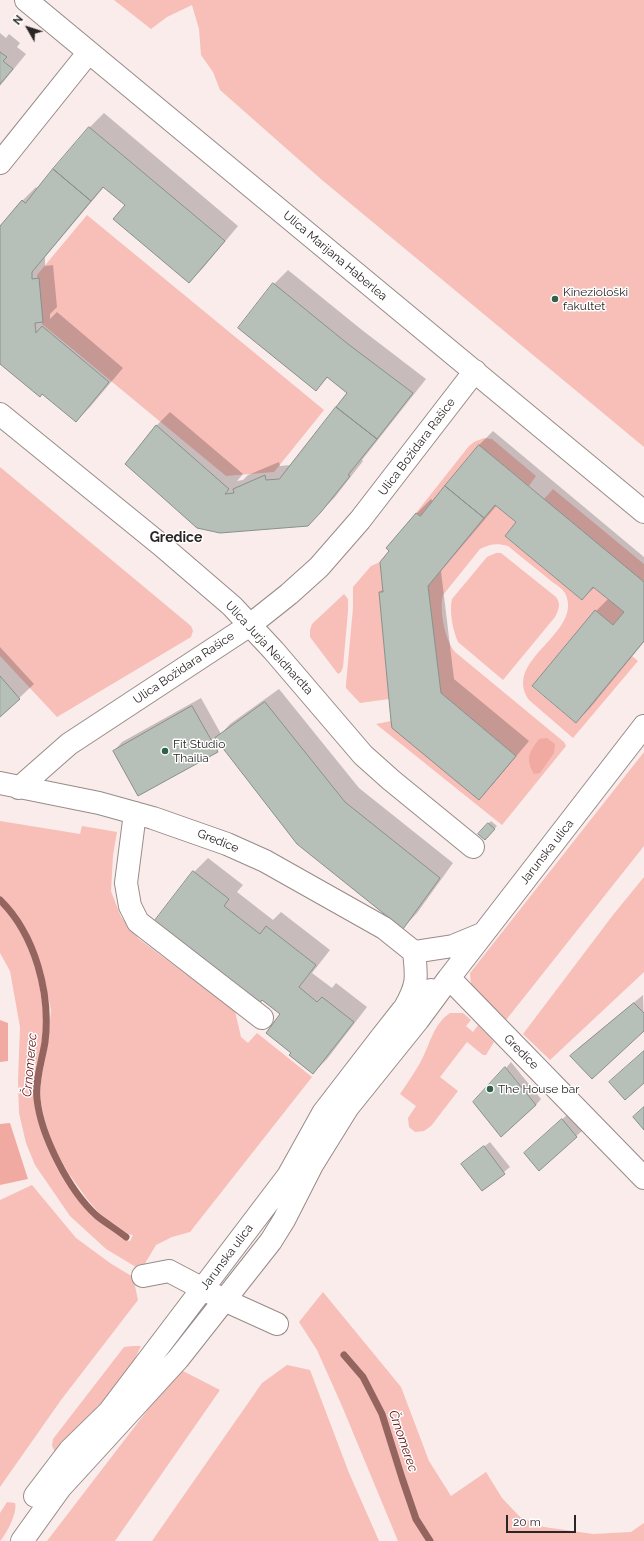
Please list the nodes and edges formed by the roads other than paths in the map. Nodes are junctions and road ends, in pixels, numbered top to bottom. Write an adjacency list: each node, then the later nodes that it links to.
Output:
1 (26, 0): 2 (street, Ulica Marijana Haberlea)
2 (89, 52): 3 (street); 4 (street, Ulica Marijana Haberlea)
3 (0, 163)
4 (475, 371): 6 (street, Ulica Marijana Haberlea); 7 (street, Ulica Božidara Rašice)
5 (0, 414): 7 (street, Ulica Jurja Neidhardta)
6 (644, 512)
7 (250, 624): 9 (street, Ulica Božidara Rašice); 11 (street, Ulica Jurja Neidhardta)
8 (644, 726): 12 (street, Jarunska ulica)
9 (10, 785): 10 (street, Gredice)
10 (135, 813): 13 (street, Gredice); 16 (street)
11 (473, 847)
12 (484, 933): 13 (street); 14 (street, Jarunska ulica)
13 (414, 952): 15 (street)
14 (449, 978): 15 (street, Jarunska ulica); 17 (street, Gredice); 20 (street, Jarunska ulica)
15 (402, 1012): 19 (street, Jarunska ulica)
16 (262, 1018)
17 (644, 1178)
18 (143, 1276): 19 (street)
19 (203, 1288): 20 (street); 22 (street, Jarunska ulica)
20 (224, 1300): 21 (street); 23 (street, Jarunska ulica)
21 (277, 1324)
22 (8, 1541)
23 (22, 1541)

